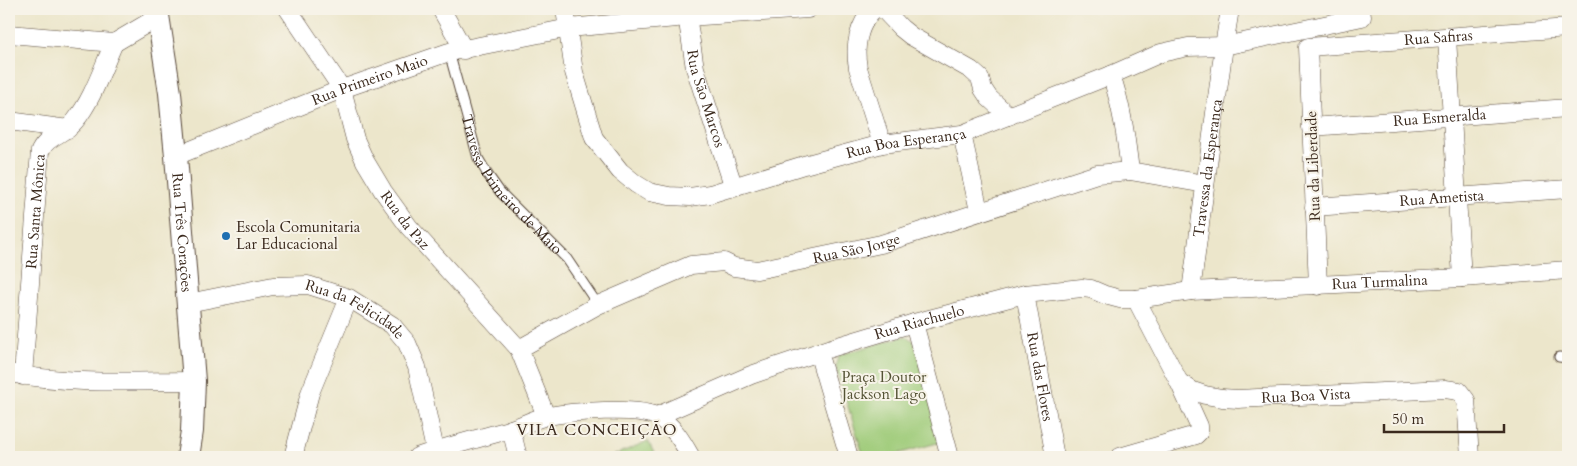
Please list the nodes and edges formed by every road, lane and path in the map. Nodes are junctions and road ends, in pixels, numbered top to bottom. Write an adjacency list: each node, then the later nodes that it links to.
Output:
1 (288, 9): 20 (street, Rua da Paz)
2 (442, 9): 18 (street, Travessa Primeiro de Maio)
3 (565, 9): 11 (street, Rua Boa Esperança)
4 (808, 9): 9 (street, Rua Primeiro Maio)
5 (874, 9): 28 (street)
6 (883, 9): 22 (street)
7 (1230, 9): 16 (street, Travessa da Esperança)
8 (157, 13): 15 (street); 29 (street, Rua Três Corações)
9 (686, 13): 11 (street, Rua Primeiro Maio); 32 (street, Rua São Marcos)
10 (1361, 13): 16 (street, Rua Boa Esperança)
11 (569, 28): 18 (street, Rua Primeiro Maio); 32 (street, Rua Boa Esperança)
12 (1568, 28): 14 (street, Rua Safiras)
13 (9, 34): 15 (street)
14 (1447, 38): 17 (street, Rua Safiras); 23 (street)
15 (114, 43): 26 (street, Rua Santa Mônica)
16 (1224, 46): 19 (street, Rua Boa Esperança); 31 (street, Travessa da Esperança)
17 (1308, 47): 25 (street, Rua da Liberdade)
18 (457, 51): 20 (street, Rua Primeiro Maio); 45 (lane, Travessa Primeiro de Maio)
19 (1111, 75): 22 (street, Rua Boa Esperança); 30 (street)
20 (342, 89): 29 (street, Rua Primeiro Maio); 47 (street, Rua da Paz)
21 (1568, 108): 23 (street, Rua Esmeralda)
22 (1009, 116): 27 (street, Rua Boa Esperança)
23 (1452, 116): 25 (street, Rua Esmeralda); 34 (street)
24 (9, 122): 26 (street)
25 (1311, 126): 35 (street, Rua da Liberdade)
26 (68, 129): 49 (street, Rua Santa Mônica)
27 (962, 134): 28 (street, Rua Boa Esperança); 36 (street)
28 (882, 144): 32 (street, Rua Boa Esperança)
29 (176, 156): 44 (street, Rua Três Corações)
30 (1130, 170): 31 (street, Rua São Jorge); 36 (street, Rua São Jorge)
31 (1205, 184): 40 (street, Travessa da Esperança)
32 (734, 188)
33 (1568, 189): 34 (street, Rua Ametista)
34 (1457, 197): 35 (street, Rua Ametista); 38 (street)
35 (1314, 207): 39 (street, Rua da Liberdade)
36 (979, 211): 45 (street, Rua São Jorge)
37 (1568, 270): 38 (street, Rua Turmalina)
38 (1462, 278): 39 (street, Rua Turmalina)
39 (1318, 286): 40 (street, Rua Turmalina)
40 (1191, 292): 43 (street, Rua Riachuelo)
41 (1025, 294): 43 (street, Rua Riachuelo); 46 (street, Rua Riachuelo); 63 (street, Rua das Flores)
42 (349, 298): 44 (street, Rua da Felicidade); 55 (street, Rua da Felicidade); 57 (street)
43 (1136, 299): 51 (street)
44 (188, 302): 50 (street, Rua Três Corações)
45 (598, 305): 47 (street, Rua São Jorge)
46 (914, 324): 48 (street, Rua Riachuelo); 62 (street)
47 (519, 349): 52 (street, Rua da Paz)
48 (818, 352): 53 (street, Rua Riachuelo); 61 (street)
49 (16, 375): 50 (street)
50 (194, 381): 56 (street, Rua Três Corações)
51 (1179, 382): 64 (street); 65 (street, Rua Boa Vista)
52 (546, 416): 53 (street); 54 (street)
53 (657, 416): 60 (street)
54 (511, 429): 55 (street); 59 (street)
55 (434, 450): 58 (street)
56 (188, 457)
57 (293, 457)
58 (417, 457)
59 (518, 457)
60 (691, 457)
61 (848, 457)
62 (950, 457)
63 (1055, 457)
64 (1120, 457)
65 (1470, 457)

